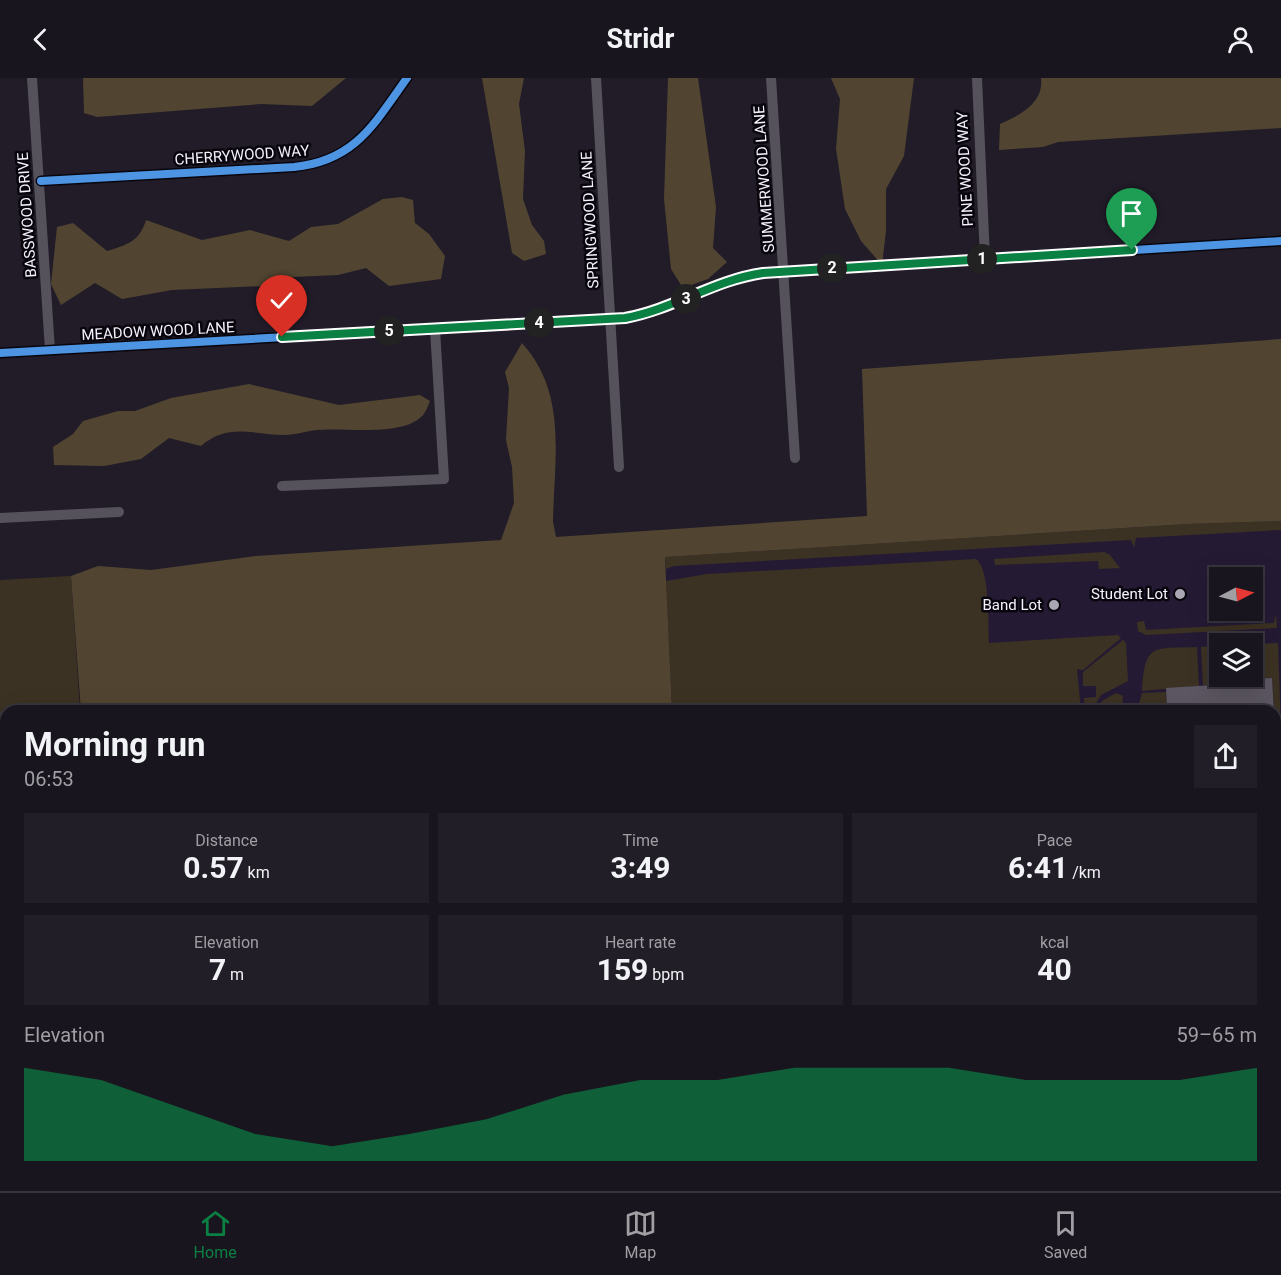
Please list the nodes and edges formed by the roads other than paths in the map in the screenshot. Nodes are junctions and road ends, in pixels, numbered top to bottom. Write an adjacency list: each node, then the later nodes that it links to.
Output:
1 (32, 78): 6 (street, BASSWOOD DRIVE)
2 (407, 78): 6 (street, CHERRYWOOD WAY)
3 (596, 78): 10 (street, SPRINGWOOD LANE)
4 (771, 78): 9 (street, SUMMERWOOD LANE)
5 (977, 78): 8 (street, PINE WOOD WAY)
6 (41, 181): 12 (street, BASSWOOD DRIVE)
7 (1281, 241): 8 (street, MEADOW WOOD LANE)
8 (985, 259): 9 (street, MEADOW WOOD LANE)
9 (783, 271): 10 (street, MEADOW WOOD LANE); 14 (street, SUMMERWOOD LANE)
10 (611, 319): 11 (street, MEADOW WOOD LANE); 15 (street, SPRINGWOOD LANE)
11 (435, 329): 12 (street, MEADOW WOOD LANE); 16 (street)
12 (50, 350): 13 (street, MEADOW WOOD LANE)
13 (0, 353)
14 (795, 458)
15 (619, 467)
16 (282, 486)
17 (119, 512): 18 (street)
18 (0, 518)

